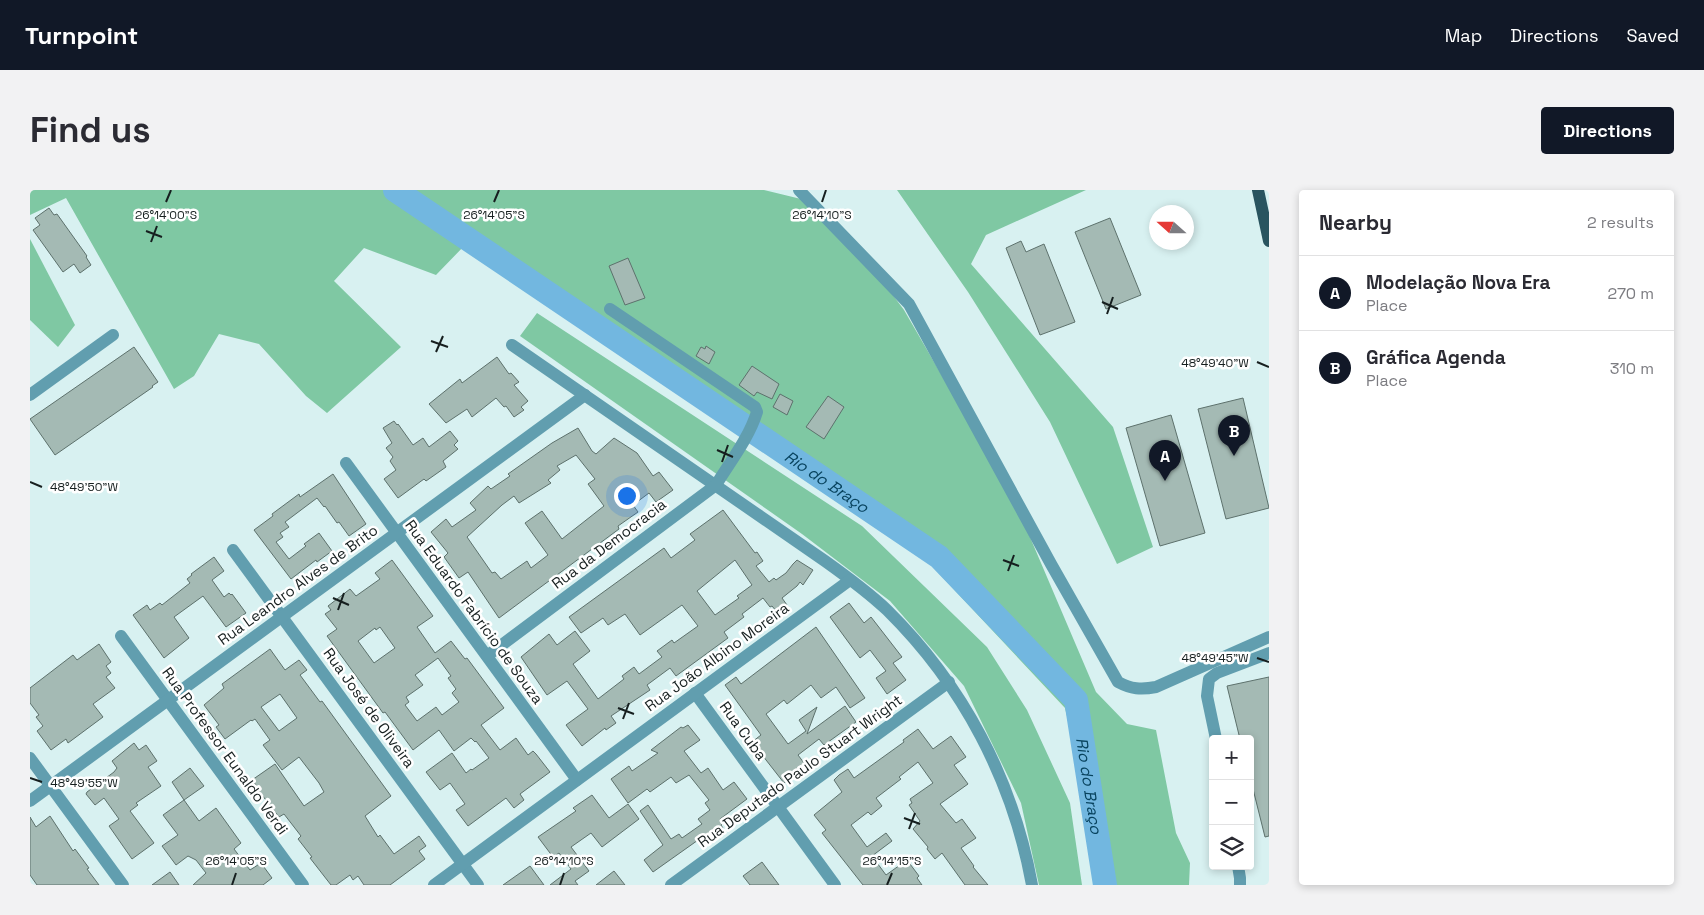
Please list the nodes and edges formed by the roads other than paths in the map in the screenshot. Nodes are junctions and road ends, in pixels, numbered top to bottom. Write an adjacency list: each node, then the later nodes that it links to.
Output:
1 (799, 190): 16 (street)
2 (1258, 190): 3 (main road)
3 (1269, 241)
4 (610, 309): 10 (street, Rua da Democracia)
5 (113, 335): 7 (street)
6 (512, 345): 8 (street)
7 (30, 395)
8 (585, 395): 10 (street); 11 (street, Rua Leandro Alves de Brito)
9 (346, 463): 11 (street, Rua Eduardo Fabrício de Souza)
10 (716, 485): 13 (street); 18 (street, Rua da Democracia)
11 (397, 533): 14 (street, Rua Leandro Alves de Brito); 18 (street, Rua Eduardo Fabrício de Souza)
12 (233, 550): 14 (street, Rua José de Oliveira)
13 (850, 580): 19 (street); 20 (street, Rua João Albino Moreira)
14 (282, 617): 21 (street, Rua Leandro Alves de Brito); 28 (street, Rua José de Oliveira)
15 (121, 636): 21 (street, Rua Professor Eunaldo Verdi)
16 (1269, 637)
17 (1269, 652): 22 (street)
18 (487, 656): 24 (street, Rua Eduardo Fabrício de Souza)
19 (948, 682): 27 (street, Rua Deputado Paulo Stuart Wright); 36 (street)
20 (695, 693): 24 (street, Rua João Albino Moreira); 27 (street, Rua Cuba)
21 (168, 700): 25 (street, Rua Leandro Alves de Brito); 31 (street, Rua Professor Eunaldo Verdi)
22 (1215, 735)
23 (30, 758): 25 (street)
24 (577, 780): 28 (street, Rua João Albino Moreira)
25 (51, 786): 26 (street, Rua Leandro Alves de Brito); 30 (street)
26 (30, 801)
27 (778, 807): 34 (street, Rua Deputado Paulo Stuart Wright); 35 (street, Rua Cuba)
28 (463, 864): 32 (street, Rua João Albino Moreira); 33 (street, Rua José de Oliveira)
29 (1239, 870): 37 (street)
30 (123, 885)
31 (303, 885)
32 (434, 885)
33 (478, 885)
34 (671, 885)
35 (835, 885)
36 (1032, 885)
37 (1240, 885)

